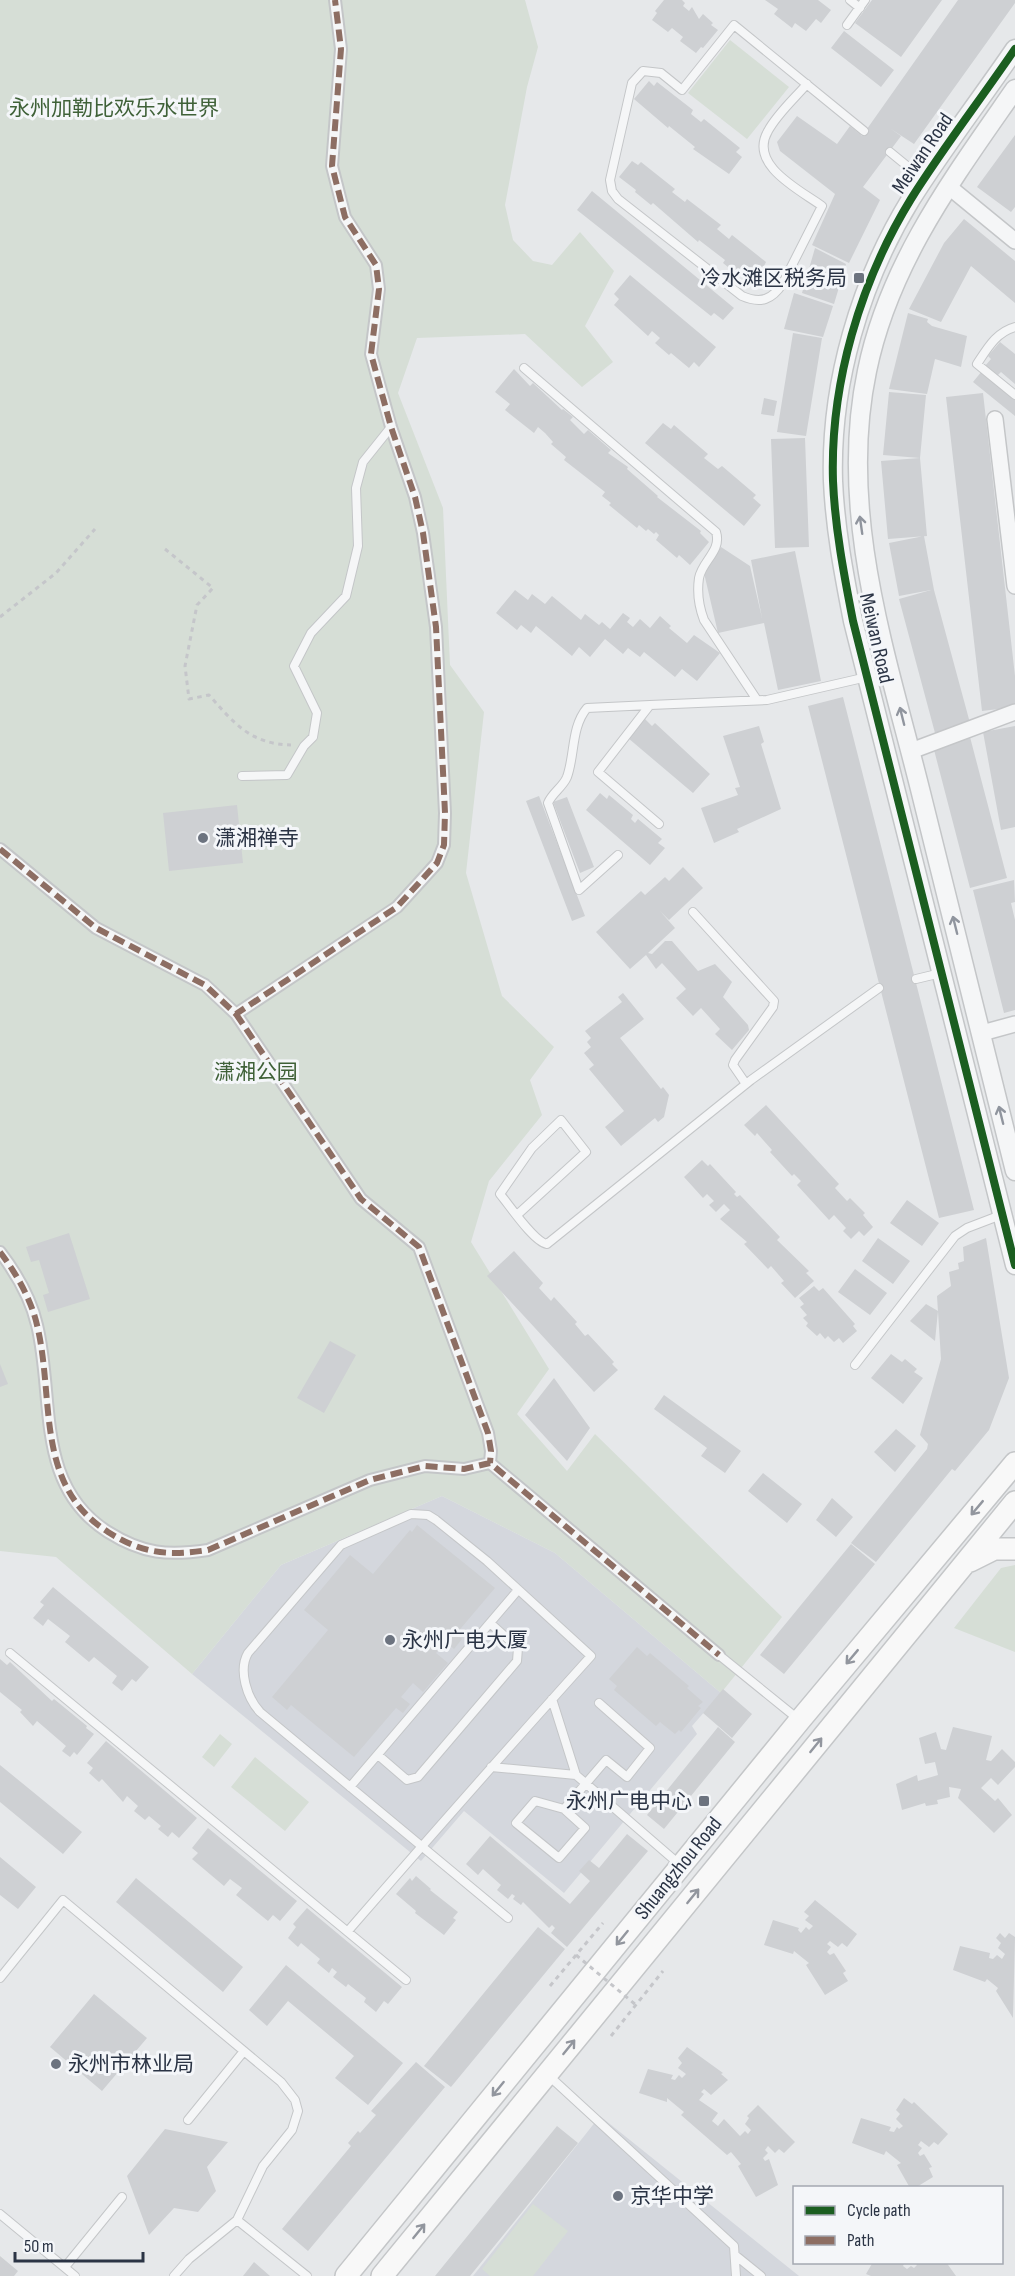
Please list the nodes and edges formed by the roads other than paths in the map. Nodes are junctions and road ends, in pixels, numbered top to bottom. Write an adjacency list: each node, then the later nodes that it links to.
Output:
1 (335, 0): 18 (street)
2 (850, 0): 4 (lane)
3 (866, 0): 4 (lane)
4 (860, 8): 5 (lane)
5 (847, 25)
6 (1015, 49): 11 (street, Meiwan Road)
7 (807, 84): 7 (lane); 9 (lane)
8 (1012, 100): 12 (street, Meiwan Road)
9 (864, 131)
10 (890, 152): 11 (lane)
11 (925, 180): 20 (street, Meiwan Road)
12 (948, 186): 13 (street); 24 (street, Meiwan Road, one-way to 12)
13 (1015, 242)
14 (1015, 327): 16 (lane)
15 (524, 368): 21 (lane)
16 (1015, 395)
17 (995, 419): 19 (street)
18 (391, 428): 25 (lane); 33 (street)
19 (1015, 586)
20 (867, 676): 21 (lane); 30 (street, Meiwan Road)
21 (757, 700): 22 (lane)
22 (650, 705): 26 (lane); 28 (lane)
23 (1015, 712): 24 (street)
24 (911, 751): 35 (street, Meiwan Road, one-way to 24)
25 (242, 777)
26 (659, 824)
27 (0, 849): 33 (street)
28 (618, 855)
29 (693, 912): 36 (lane)
30 (941, 973): 31 (lane); 39 (street, Meiwan Road)
31 (916, 978)
32 (879, 988): 36 (lane)
33 (236, 1014): 43 (street)
34 (1015, 1024): 35 (street)
35 (982, 1033): 37 (street, Meiwan Road, one-way to 35)
36 (746, 1084): 38 (lane)
37 (1015, 1171)
38 (517, 1215): 38 (lane)
39 (1002, 1215): 41 (street, Meiwan Road); 42 (lane)
40 (0, 1252): 43 (street)
41 (1015, 1265)
42 (855, 1365)
43 (490, 1463): 53 (street)
44 (1015, 1463): 49 (main road, Shuangzhou Road, one-way to 49)
45 (1015, 1502): 47 (main road, Shuangzhou Road)
46 (1015, 1549): 47 (main road)
47 (964, 1564): 51 (main road, Shuangzhou Road)
48 (518, 1590): 50 (lane); 54 (lane); 61 (lane)
49 (892, 1609): 51 (main road); 56 (main road, Shuangzhou Road, one-way to 56)
50 (490, 1623): 57 (lane); 57 (lane)
51 (913, 1627): 70 (main road, Shuangzhou Road, one-way to 51)
52 (10, 1653): 66 (lane)
53 (719, 1655): 56 (lane)
54 (552, 1699): 58 (lane); 59 (lane)
55 (599, 1703): 60 (lane)
56 (800, 1720): 64 (main road, Shuangzhou Road)
57 (378, 1755): 61 (lane)
58 (491, 1767): 59 (lane); 63 (lane)
59 (576, 1775): 60 (lane)
60 (586, 1784): 62 (lane); 64 (lane)
61 (350, 1787): 63 (lane)
62 (564, 1809): 62 (lane)
63 (422, 1846): 65 (lane); 66 (lane)
64 (681, 1865): 80 (main road, Shuangzhou Road, one-way to 80)
65 (508, 1918)
66 (348, 1931): 68 (lane)
67 (0, 1978): 69 (lane)
68 (406, 1980)
69 (244, 2051): 71 (lane); 74 (lane)
70 (547, 2074): 75 (lane); 81 (main road, Shuangzhou Road, one-way to 70)
71 (188, 2120)
72 (122, 2197): 76 (lane)
73 (0, 2214): 76 (lane)
74 (237, 2220): 78 (lane); 79 (lane)
75 (735, 2255): 82 (lane); 83 (lane)
76 (64, 2267): 77 (lane)
77 (75, 2276)
78 (174, 2276)
79 (307, 2276)
80 (346, 2276)
81 (382, 2276)
82 (736, 2276)
83 (761, 2276)

